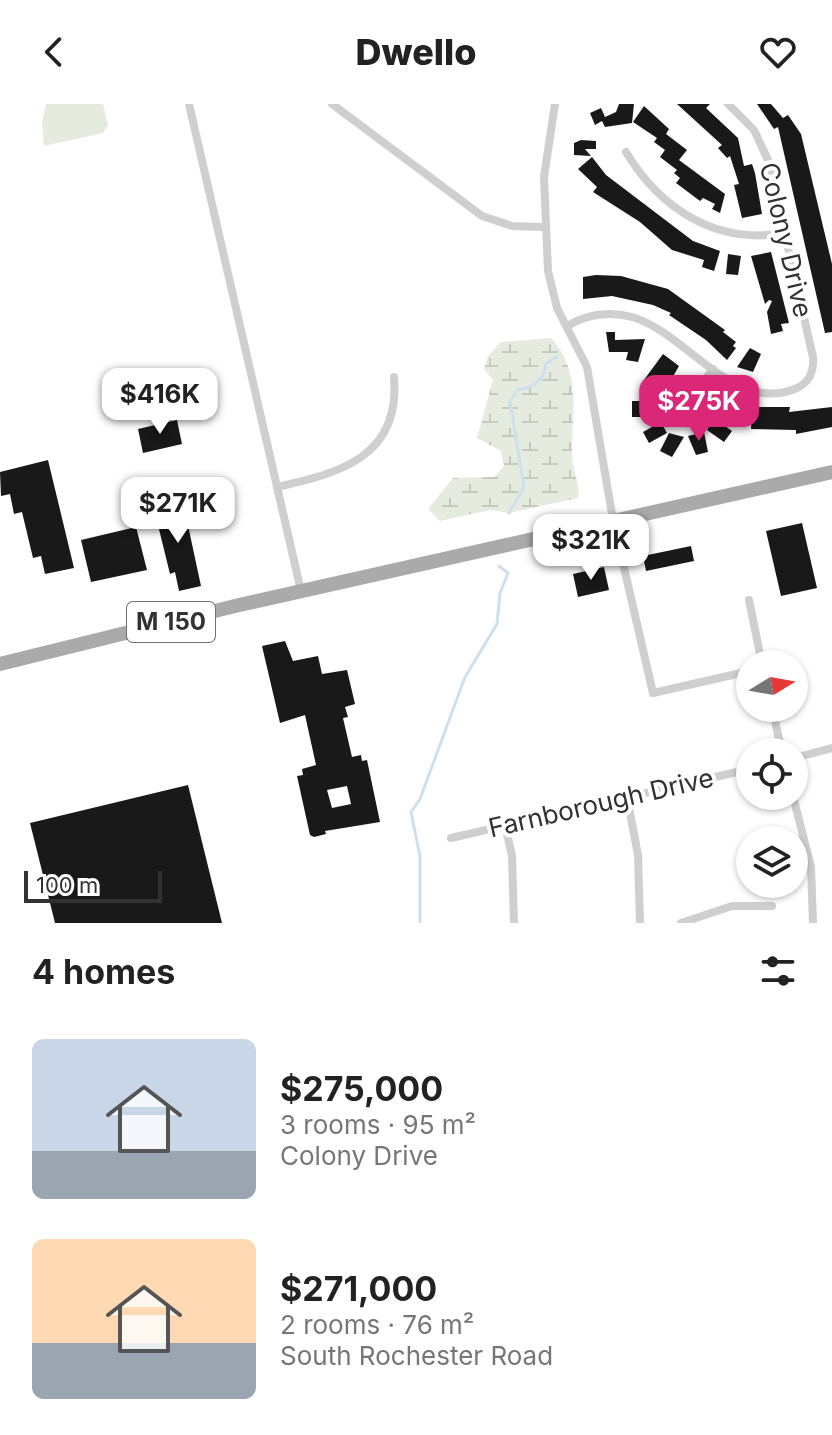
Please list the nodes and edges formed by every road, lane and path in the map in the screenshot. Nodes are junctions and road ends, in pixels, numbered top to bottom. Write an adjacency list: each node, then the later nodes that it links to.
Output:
1 (189, 104): 13 (street)
2 (332, 104): 6 (street)
3 (555, 104): 6 (street)
4 (728, 104): 7 (street, Colony Drive)
5 (626, 152): 7 (street)
6 (543, 227): 8 (street)
7 (785, 233): 9 (street, Colony Drive)
8 (567, 326): 9 (street, Colony Drive); 14 (street)
9 (713, 369): 11 (street)
10 (394, 377): 13 (street)
11 (685, 406)
12 (832, 472): 14 (main road, M 150)
13 (277, 487): 15 (street)
14 (613, 520): 15 (main road, M 150); 19 (street)
15 (301, 591): 18 (main road, M 150)
16 (749, 600): 17 (street)
17 (759, 650)
18 (0, 664)
19 (736, 674)
20 (832, 748): 21 (street)
21 (808, 754)
22 (736, 772): 23 (street, Farnborough Drive)
23 (627, 797): 25 (street, Farnborough Drive); 29 (street)
24 (797, 810): 31 (street)
25 (505, 825): 26 (street, Farnborough Drive); 28 (street)
26 (451, 838)
27 (772, 906): 30 (street)
28 (514, 923)
29 (640, 923)
30 (681, 923)
31 (813, 923)

